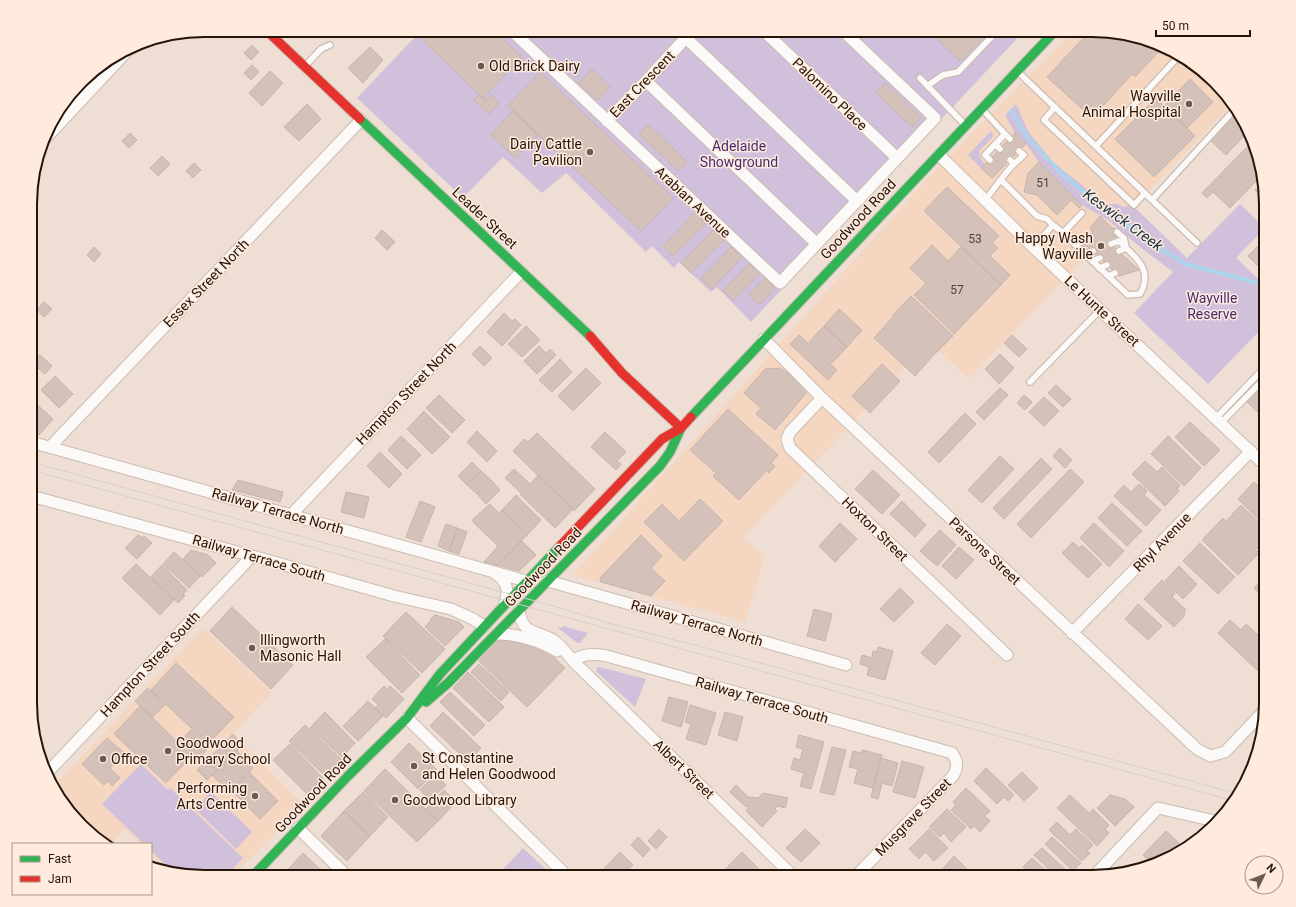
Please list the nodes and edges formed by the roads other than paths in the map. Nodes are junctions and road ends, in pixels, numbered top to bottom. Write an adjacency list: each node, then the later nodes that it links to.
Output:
1 (273, 37): 12 (main road, Leader Street)
2 (518, 37): 21 (street, Arabian Avenue)
3 (687, 37): 15 (street, East Crescent)
4 (693, 37): 37 (street)
5 (770, 37): 31 (street, Palomino Place)
6 (849, 37): 31 (street)
7 (991, 37): 16 (lane)
8 (1049, 37): 13 (main road, Goodwood Road)
9 (330, 45): 12 (lane)
10 (119, 59): 23 (street)
11 (1176, 59): 27 (lane)
12 (304, 66): 20 (main road, Leader Street)
13 (1015, 74): 17 (lane); 18 (main road, Goodwood Road)
14 (920, 78): 16 (lane)
15 (646, 81): 21 (street, East Crescent); 44 (street)
16 (927, 86): 22 (lane)
17 (1055, 107): 27 (lane); 34 (lane)
18 (982, 109): 22 (main road, Goodwood Road); 24 (lane)
19 (1232, 113): 36 (lane)
20 (361, 120): 60 (main road, Leader Street); 72 (street, Essex Street North)
21 (607, 121): 44 (street, Arabian Avenue)
22 (966, 126): 30 (main road, Goodwood Road)
23 (55, 129)
24 (1005, 134): 25 (lane); 26 (lane)
25 (1010, 139)
26 (995, 144): 28 (lane); 32 (lane)
27 (1096, 146): 34 (lane)
28 (1000, 149)
29 (1019, 151): 33 (lane)
30 (939, 155): 35 (street, Le Hunte Street); 64 (main road, Goodwood Road)
31 (897, 158): 37 (street)
32 (990, 160)
33 (1001, 175): 35 (lane); 39 (lane)
34 (1145, 193): 36 (lane)
35 (985, 200): 47 (street, Le Hunte Street)
36 (1152, 200): 43 (lane)
37 (857, 201): 44 (street)
38 (1082, 213): 41 (lane)
39 (1053, 225): 41 (lane); 47 (lane)
40 (1117, 232): 48 (lane)
41 (1063, 233): 45 (lane)
42 (1082, 242): 45 (lane)
43 (1198, 243)
44 (816, 244)
45 (1074, 244): 51 (lane)
46 (1112, 244): 48 (lane)
47 (1033, 247): 63 (street, Le Hunte Street)
48 (1126, 248): 50 (lane); 52 (lane)
49 (1092, 251): 51 (lane)
50 (1119, 251)
51 (1084, 254): 55 (lane)
52 (1133, 255): 54 (lane); 56 (lane)
53 (1100, 258): 55 (lane)
54 (1126, 258)
55 (1092, 261): 59 (lane)
56 (1141, 263): 58 (lane); 62 (lane)
57 (1107, 265): 59 (lane)
58 (1134, 266)
59 (1099, 268): 62 (lane)
60 (521, 272): 70 (main road, Leader Street); 76 (street, Hampton Street North)
61 (1115, 273): 62 (lane)
62 (1108, 276)
63 (1100, 310): 66 (lane); 69 (street, Le Hunte Street)
64 (764, 339): 68 (street, Parsons Street); 70 (main road, Goodwood Road)
65 (1259, 374): 69 (lane)
66 (1030, 382)
67 (1259, 383): 69 (lane)
68 (822, 398): 84 (street, Parsons Street); 86 (street, Hoxton Street)
69 (1218, 421): 73 (street, Le Hunte Street)
70 (681, 428): 79 (main road, Goodwood Road); 80 (main road, Goodwood Road)
71 (37, 443): 72 (street, Railway Terrace North)
72 (50, 447): 76 (street, Railway Terrace North)
73 (1251, 451): 74 (street, Le Hunte Street); 84 (street, Rhyl Avenue)
74 (1259, 459)
75 (37, 497): 77 (street, Railway Terrace South)
76 (291, 515): 78 (street, Railway Terrace North)
77 (252, 556): 83 (street, Railway Terrace South); 92 (street, Hampton Street South)
78 (492, 571): 79 (street, Railway Terrace North); 81 (street)
79 (526, 581): 81 (main road, Goodwood Road)
80 (548, 581): 82 (main road, Goodwood Road); 88 (street, Railway Terrace North)
81 (505, 603): 83 (main road, Goodwood Road)
82 (519, 611): 85 (main road, Goodwood Road); 87 (street, Albert Street)
83 (484, 626): 89 (main road, Goodwood Road)
84 (1072, 633): 90 (street, Parsons Street)
85 (497, 634): 87 (street, Albert Street); 89 (main road, Goodwood Road)
86 (1007, 655)
87 (573, 661): 91 (street, Railway Terrace South); 98 (street, Albert Street)
88 (846, 665)
89 (409, 716): 94 (main road, Goodwood Road); 97 (street)
90 (1259, 717)
91 (952, 753): 99 (street, Musgrave Street)
92 (51, 769)
93 (1211, 820): 100 (street)
94 (298, 828): 95 (main road, Goodwood Road); 96 (street)
95 (259, 870)
96 (341, 870)
97 (561, 870)
98 (787, 870)
99 (862, 870)
100 (1100, 870)

